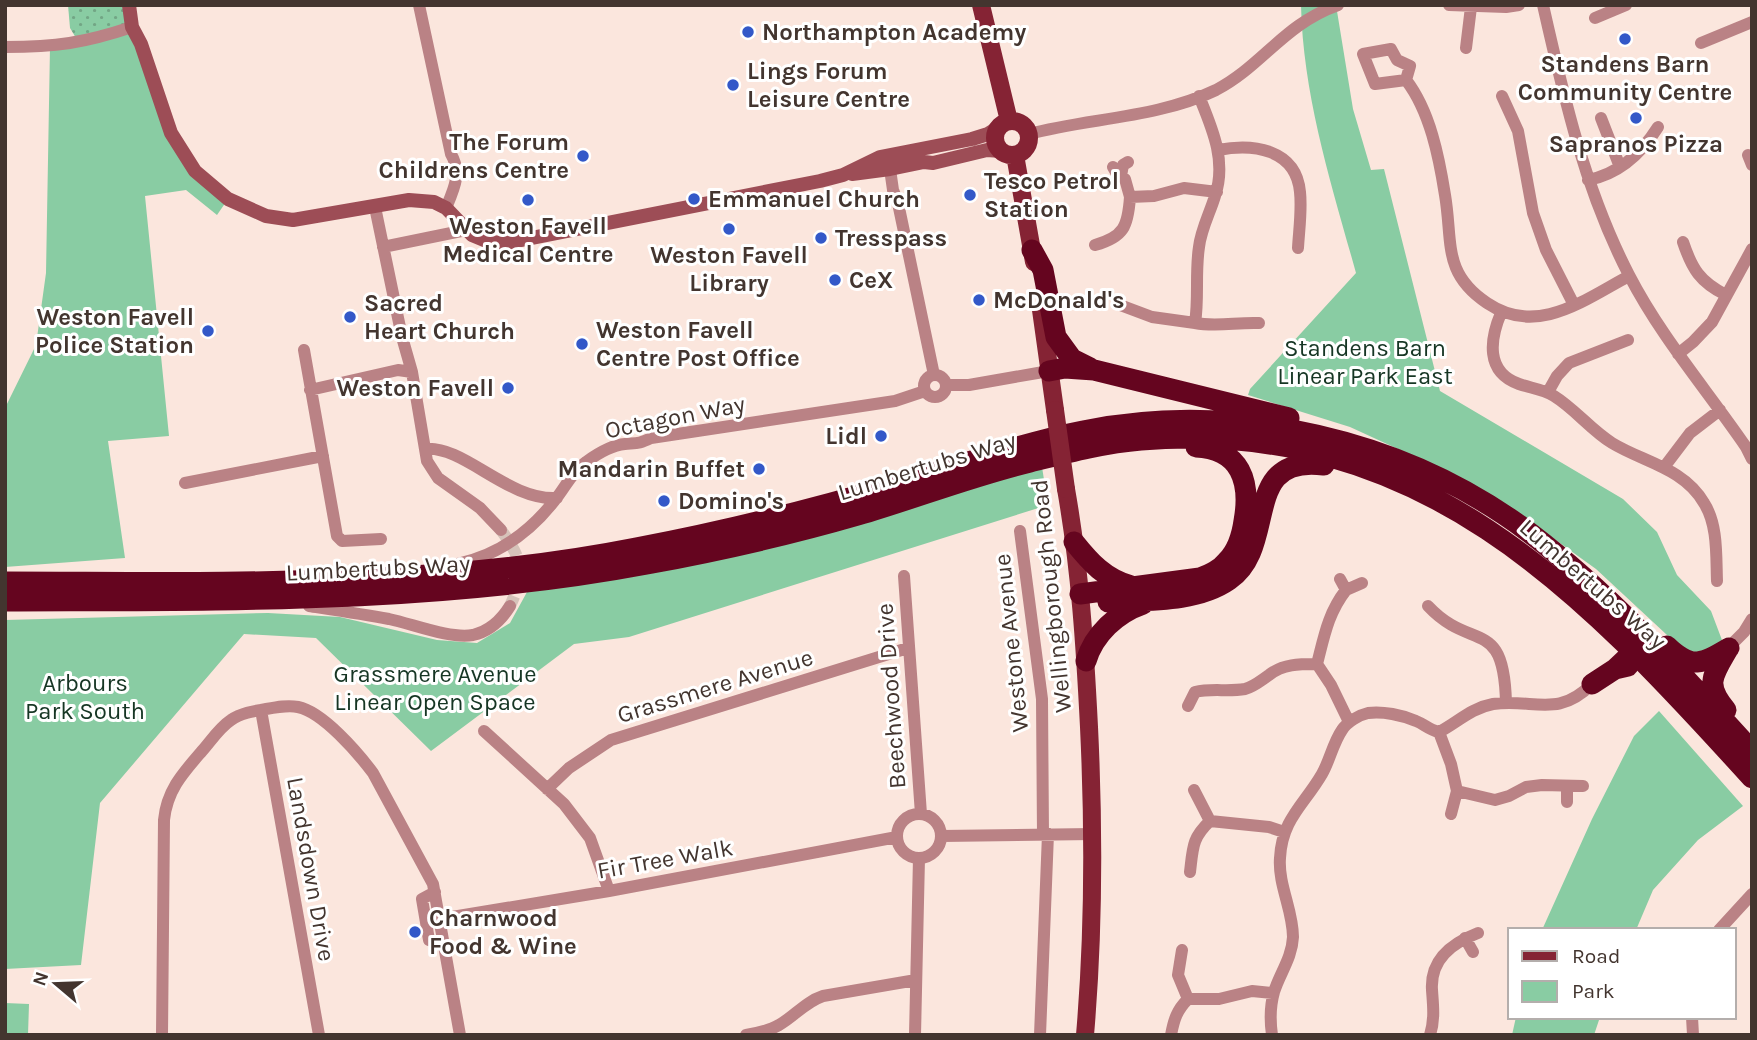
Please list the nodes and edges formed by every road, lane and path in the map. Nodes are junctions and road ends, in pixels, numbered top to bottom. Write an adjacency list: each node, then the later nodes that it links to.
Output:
1 (129, 5): 12 (street)
2 (419, 5): 34 (street)
3 (981, 5): 20 (main road)
4 (1338, 5): 17 (street)
5 (1449, 5): 9 (street)
6 (1519, 5): 9 (street)
7 (1543, 5): 30 (street)
8 (1626, 5): 10 (street)
9 (1471, 7): 15 (street)
10 (1595, 18)
11 (1752, 22): 13 (street)
12 (132, 27): 14 (street); 33 (street)
13 (1701, 43)
14 (5, 47)
15 (1466, 48)
16 (1406, 80): 46 (street)
17 (1199, 96): 22 (street); 23 (street)
18 (1502, 96): 45 (street)
19 (1601, 118): 27 (street)
20 (1004, 124): 22 (main road); 24 (street); 25 (main road)
21 (1658, 127): 27 (street)
22 (1028, 134): 25 (main road)
23 (1218, 150): 31 (street); 39 (street)
24 (903, 152): 28 (street); 29 (street)
25 (1008, 153): 28 (street); 41 (main road, Wellingborough Road)
26 (1128, 162): 32 (street)
27 (1620, 167): 30 (street)
28 (890, 170): 29 (street); 55 (street)
29 (843, 174): 35 (street)
30 (1588, 180): 42 (street)
31 (1217, 192): 32 (street); 47 (street)
32 (1130, 197): 37 (street)
33 (375, 207): 34 (street); 38 (street)
34 (446, 208): 35 (street)
35 (466, 230): 38 (street)
36 (1683, 242): 43 (street)
37 (1095, 245)
38 (383, 247): 54 (street)
39 (1298, 248)
40 (1752, 249): 43 (street)
41 (1032, 250): 52 (highway); 53 (main road, Wellingborough Road)
42 (1629, 275): 45 (street); 51 (street)
43 (1726, 295): 51 (street)
44 (1120, 305): 47 (street)
45 (1574, 305): 46 (street)
46 (1501, 313): 59 (street)
47 (1195, 323): 48 (street)
48 (1259, 323)
49 (1628, 340): 59 (street)
50 (304, 350): 57 (street)
51 (1678, 354): 60 (street)
52 (1094, 370): 53 (highway); 65 (highway)
53 (1049, 371): 56 (street); 75 (main road, Wellingborough Road, bridge)
54 (412, 372): 57 (street); 62 (street)
55 (934, 375): 56 (street); 58 (street)
56 (947, 385): 58 (street)
57 (310, 390): 63 (street)
58 (925, 391): 69 (street, Octagon Way)
59 (1548, 392): 66 (street)
60 (1720, 411): 64 (street); 66 (street)
61 (1111, 444): 65 (highway, Lumbertubs Way); 83 (highway); 88 (highway, Lumbertubs Way)
62 (425, 449): 68 (street); 71 (street)
63 (323, 456): 67 (street); 74 (street)
64 (1752, 459)
65 (1380, 463): 73 (highway, Lumbertubs Way); 76 (highway, Lumbertubs Way); 85 (highway, Lumbertubs Way); 87 (highway)
66 (1665, 466): 80 (street)
67 (184, 483)
68 (529, 496): 69 (street); 70 (street)
69 (557, 498): 70 (street, Octagon Way)
70 (535, 523): 76 (street, Octagon Way)
71 (501, 530)
72 (1020, 531): 122 (street, Westone Avenue)
73 (1527, 531): 78 (highway, Lumbertubs Way); 95 (highway)
74 (381, 539)
75 (1074, 542): 83 (highway); 86 (main road, Wellingborough Road)
76 (434, 574): 81 (highway, Lumbertubs Way)
77 (904, 576): 93 (street, Beechwood Drive)
78 (1582, 576): 94 (highway); 99 (highway, Lumbertubs Way)
79 (1339, 579): 84 (street)
80 (1717, 581)
81 (5, 582)
82 (1362, 583): 84 (street)
83 (1131, 586): 86 (highway)
84 (1346, 590): 97 (street)
85 (1577, 598): 95 (highway, Lumbertubs Way); 100 (highway)
86 (1080, 599): 87 (highway); 96 (main road, Wellingborough Road)
87 (1155, 599): 96 (highway)
88 (272, 600): 89 (highway, Lumbertubs Way); 90 (street)
89 (5, 601)
90 (510, 606)
91 (1428, 606): 101 (street)
92 (1752, 619): 94 (street)
93 (908, 648): 114 (street, Grassmere Avenue); 118 (street, Beechwood Drive)
94 (1730, 648): 99 (street); 108 (highway)
95 (1634, 652): 98 (highway); 107 (highway, Lumbertubs Way)
96 (1086, 661): 123 (main road, Wellingborough Road)
97 (1317, 664): 102 (street); 104 (street)
98 (1615, 669): 100 (highway); 107 (highway)
99 (1688, 681): 109 (highway, Lumbertubs Way); 110 (highway)
100 (1592, 684): 101 (street)
101 (1506, 703): 106 (street)
102 (1188, 706)
103 (261, 710): 129 (street); 141 (street); 142 (street, Landsdown Drive)
104 (1349, 722): 106 (street); 121 (street)
105 (484, 731): 114 (street)
106 (1439, 732): 116 (street)
107 (1710, 732): 111 (highway, Lumbertubs Way)
108 (1752, 739)
109 (1752, 751)
110 (1752, 767)
111 (1752, 778)
112 (1567, 786): 113 (street); 116 (street); 117 (street)
113 (1583, 786)
114 (547, 789): 128 (street)
115 (1194, 790): 120 (street)
116 (1457, 791): 119 (street)
117 (1567, 802)
118 (921, 814): 124 (street); 125 (street)
119 (1451, 814)
120 (1210, 821): 121 (street); 127 (street)
121 (1284, 832): 139 (street)
122 (1045, 834): 123 (street); 124 (street); 146 (street, Westone Avenue)
123 (1093, 834): 147 (main road, Wellingborough Road)
124 (942, 836): 126 (street)
125 (897, 837): 126 (street); 128 (street, Fir Tree Walk)
126 (919, 858): 138 (street)
127 (1190, 872)
128 (609, 891): 131 (street, Fir Tree Walk)
129 (435, 892): 131 (street); 135 (street)
130 (1752, 894): 132 (street)
131 (440, 919): 135 (street)
132 (1721, 928)
133 (1478, 933): 134 (street)
134 (1465, 938): 137 (street); 150 (street)
135 (444, 945): 143 (street)
136 (1182, 950): 140 (street)
137 (1473, 952)
138 (916, 981): 144 (street); 145 (street)
139 (1273, 993): 140 (street); 149 (street)
140 (1188, 999): 148 (street)
141 (162, 1035)
142 (319, 1035)
143 (460, 1035)
144 (746, 1035)
145 (915, 1035)
146 (1041, 1035)
147 (1085, 1035)
148 (1171, 1035)
149 (1272, 1035)
150 (1430, 1035)

